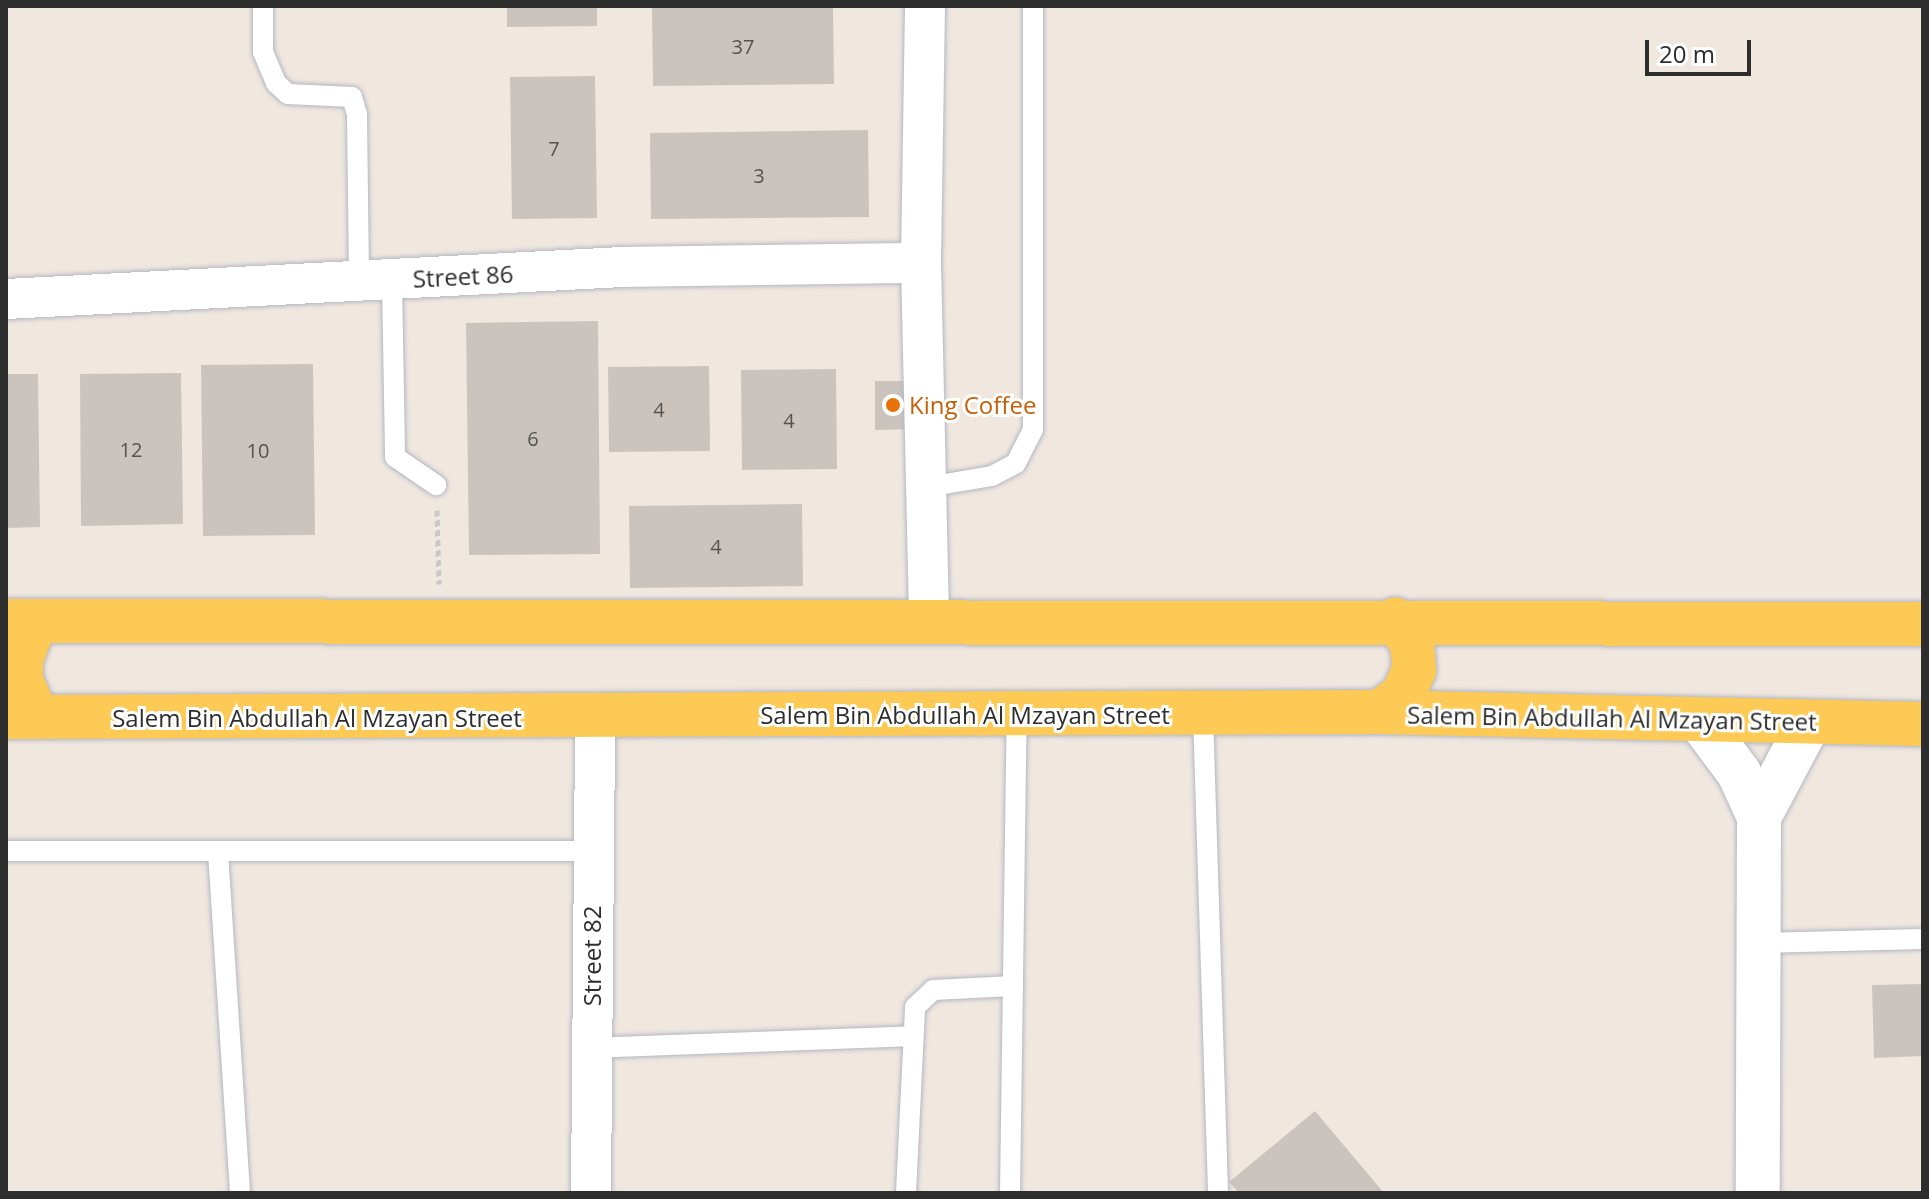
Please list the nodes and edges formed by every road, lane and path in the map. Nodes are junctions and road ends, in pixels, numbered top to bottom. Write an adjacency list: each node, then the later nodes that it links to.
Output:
1 (263, 6): 5 (lane)
2 (925, 6): 4 (street)
3 (1033, 6): 8 (lane)
4 (921, 263): 5 (street, Street 86); 8 (street)
5 (376, 281): 6 (street, Street 86); 7 (lane)
6 (6, 299)
7 (436, 485): 11 (path)
8 (927, 487): 12 (street)
9 (1395, 620): 12 (main road); 13 (main road); 14 (main road)
10 (21, 621): 11 (main road); 17 (main road)
11 (440, 621): 12 (main road)
12 (929, 623)
13 (1923, 624)
14 (1379, 712): 15 (main road, Salem Bin Abdullah Al Mzayan Street); 19 (main road, Salem Bin Abdullah Al Mzayan Street)
15 (1203, 714): 16 (main road, Salem Bin Abdullah Al Mzayan Street); 35 (lane)
16 (1017, 715): 18 (main road, Salem Bin Abdullah Al Mzayan Street); 28 (lane)
17 (22, 717): 18 (main road, Salem Bin Abdullah Al Mzayan Street)
18 (595, 718): 24 (street, Street 82)
19 (1701, 722): 20 (main road, Salem Bin Abdullah Al Mzayan Street); 22 (street)
20 (1809, 723): 21 (main road, Salem Bin Abdullah Al Mzayan Street); 22 (street)
21 (1923, 724)
22 (1759, 817): 27 (street)
23 (6, 851): 25 (lane)
24 (592, 851): 25 (lane); 30 (street, Street 82)
25 (218, 852): 31 (lane)
26 (1923, 939): 27 (lane)
27 (1758, 943): 36 (street)
28 (1013, 986): 29 (lane); 34 (lane)
29 (912, 1036): 30 (lane); 33 (lane)
30 (591, 1048): 32 (street, Street 82)
31 (240, 1193)
32 (591, 1193)
33 (906, 1193)
34 (1010, 1193)
35 (1218, 1193)
36 (1759, 1193)

